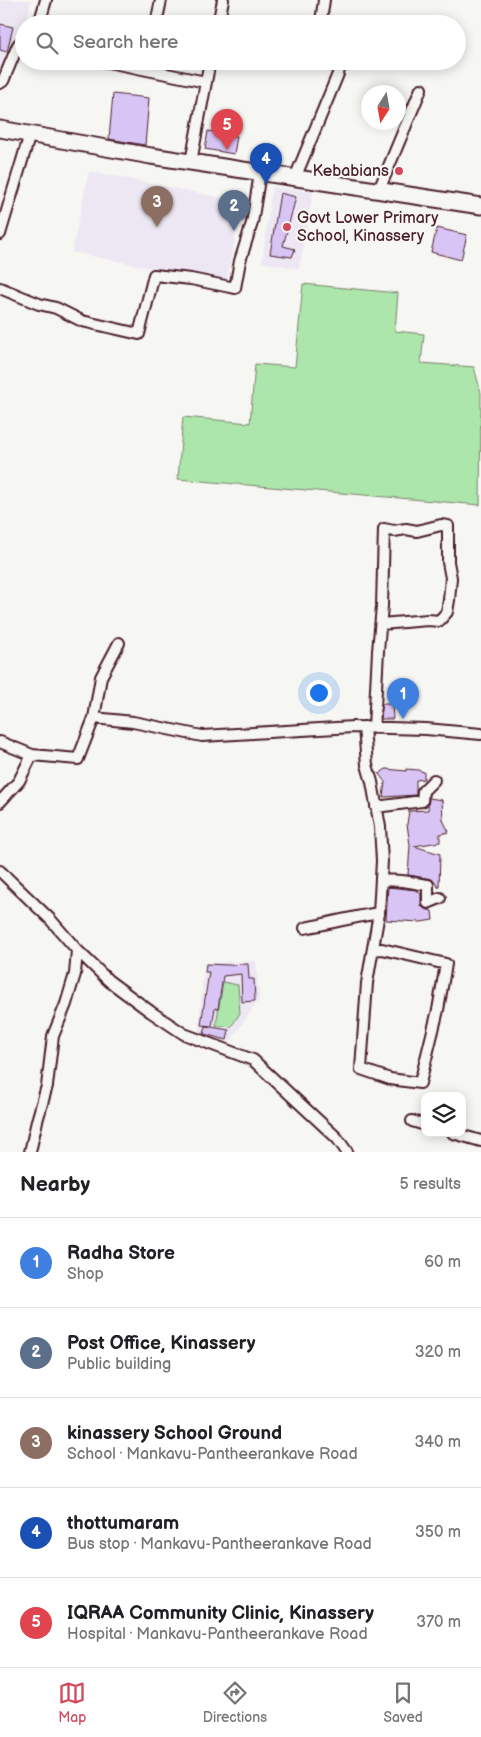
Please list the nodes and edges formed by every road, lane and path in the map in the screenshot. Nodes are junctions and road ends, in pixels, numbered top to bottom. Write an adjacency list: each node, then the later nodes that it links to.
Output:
1 (46, 0): 5 (street)
2 (161, 0): 6 (street)
3 (223, 0): 7 (street)
4 (324, 0): 8 (street)
5 (43, 15)
6 (158, 15)
7 (220, 15)
8 (322, 15)
9 (15, 52): 14 (street)
10 (162, 70): 13 (street)
11 (208, 70): 13 (street)
12 (339, 70): 20 (street)
13 (206, 82): 18 (street)
14 (0, 83)
15 (421, 89): 21 (street)
16 (0, 129): 17 (main road)
17 (30, 134): 18 (main road); 23 (street)
18 (191, 162): 19 (main road)
19 (260, 173): 20 (main road); 24 (street)
20 (295, 178): 21 (main road)
21 (379, 190): 22 (main road)
22 (481, 206)
23 (0, 234)
24 (0, 288)
25 (381, 624): 25 (street); 28 (street)
26 (119, 643): 27 (street)
27 (94, 718): 28 (street); 31 (street)
28 (369, 727): 29 (street); 34 (street)
29 (481, 734)
30 (0, 742): 31 (street)
31 (32, 755): 33 (street)
32 (434, 780): 34 (street)
33 (0, 802)
34 (376, 806): 36 (street)
35 (0, 871): 40 (street)
36 (380, 880): 37 (street); 38 (street)
37 (440, 898)
38 (379, 913): 39 (street); 41 (street)
39 (304, 928)
40 (77, 950): 46 (street); 47 (street)
41 (373, 950): 41 (street)
42 (412, 1121): 43 (street)
43 (421, 1124)
44 (466, 1137): 45 (street)
45 (481, 1141)
46 (30, 1152)
47 (346, 1152)

